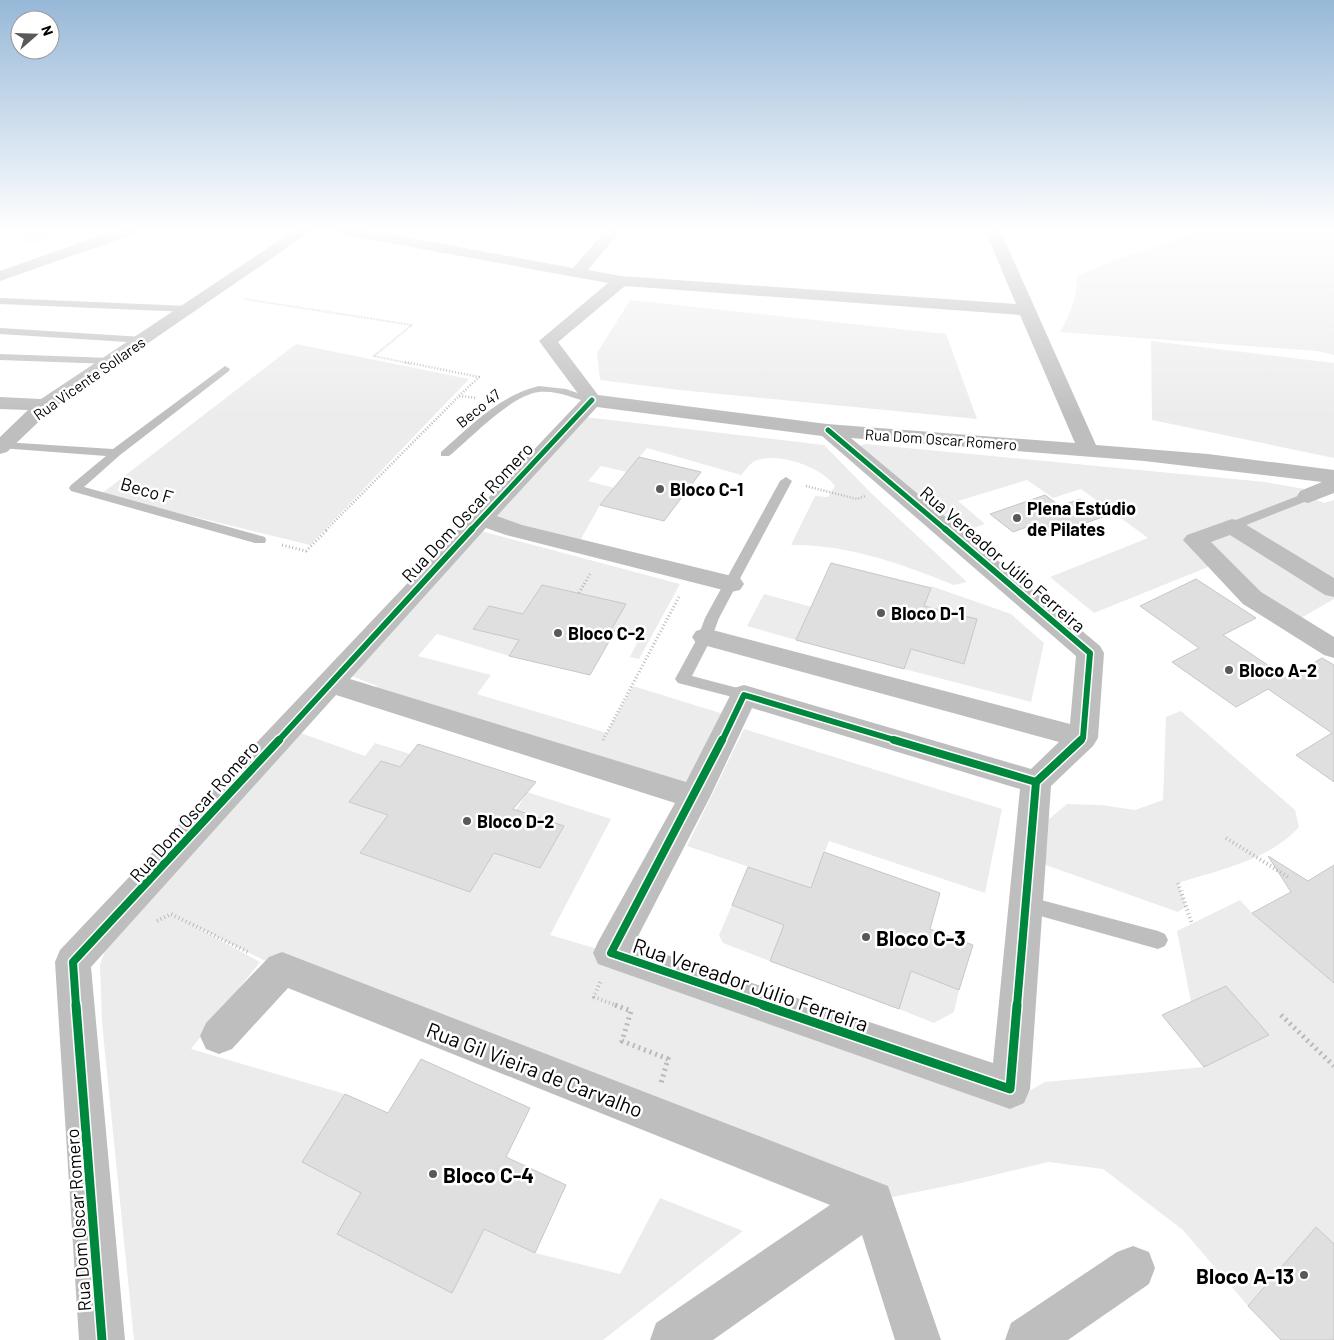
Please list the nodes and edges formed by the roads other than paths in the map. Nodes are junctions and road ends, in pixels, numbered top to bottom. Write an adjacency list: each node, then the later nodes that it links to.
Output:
1 (214, 293): 6 (street, Rua Vicente Sollares)
2 (608, 293): 13 (street)
3 (773, 293): 7 (street)
4 (1018, 293): 7 (street)
5 (0, 301): 6 (lane)
6 (189, 308): 9 (street, Rua Vicente Sollares)
7 (1025, 310): 18 (street)
8 (0, 331): 9 (lane)
9 (143, 340): 11 (street, Rua Vicente Sollares)
10 (0, 357): 11 (lane)
11 (111, 361): 15 (street, Rua Vicente Sollares)
12 (225, 369): 19 (lane, Beco F)
13 (592, 400): 16 (street, Rua Dom Oscar Romero); 20 (lane, Beco 47); 25 (street, Rua Dom Oscar Romero)
14 (0, 403): 15 (street)
15 (45, 405): 17 (street, Rua Vicente Sollares)
16 (828, 430): 18 (street, Rua Dom Oscar Romero); 34 (street, Rua Vereador Júlio Ferreira)
17 (1, 446): 19 (lane, Beco F)
18 (1088, 450): 21 (street, Rua Dom Oscar Romero)
19 (116, 453): 27 (lane, Beco F)
20 (445, 454)
21 (1334, 478)
22 (786, 481): 28 (lane)
23 (1334, 485): 24 (street)
24 (1308, 496): 26 (lane)
25 (480, 518): 28 (street, Rua Dom Oscar Romero); 32 (street, Rua Dom Oscar Romero)
26 (1232, 526): 29 (street); 31 (street)
27 (260, 540)
28 (731, 584): 30 (lane)
29 (1334, 589)
30 (705, 637): 33 (lane); 34 (street)
31 (1334, 649)
32 (330, 683): 36 (street); 42 (street, Rua Dom Oscar Romero)
33 (744, 695): 35 (street); 36 (street, Rua Vereador Júlio Ferreira)
34 (1083, 738): 35 (street)
35 (1036, 782): 37 (street, Rua Vereador Júlio Ferreira)
36 (694, 797): 37 (street, Rua Vereador Júlio Ferreira)
37 (1026, 904): 38 (lane)
38 (1158, 940)
39 (219, 1036): 40 (street, Rua Gil Vieira de Carvalho)
40 (873, 1201): 43 (street); 44 (street)
41 (1133, 1268): 45 (street)
42 (102, 1340)
43 (673, 1340)
44 (918, 1340)
45 (1028, 1340)

